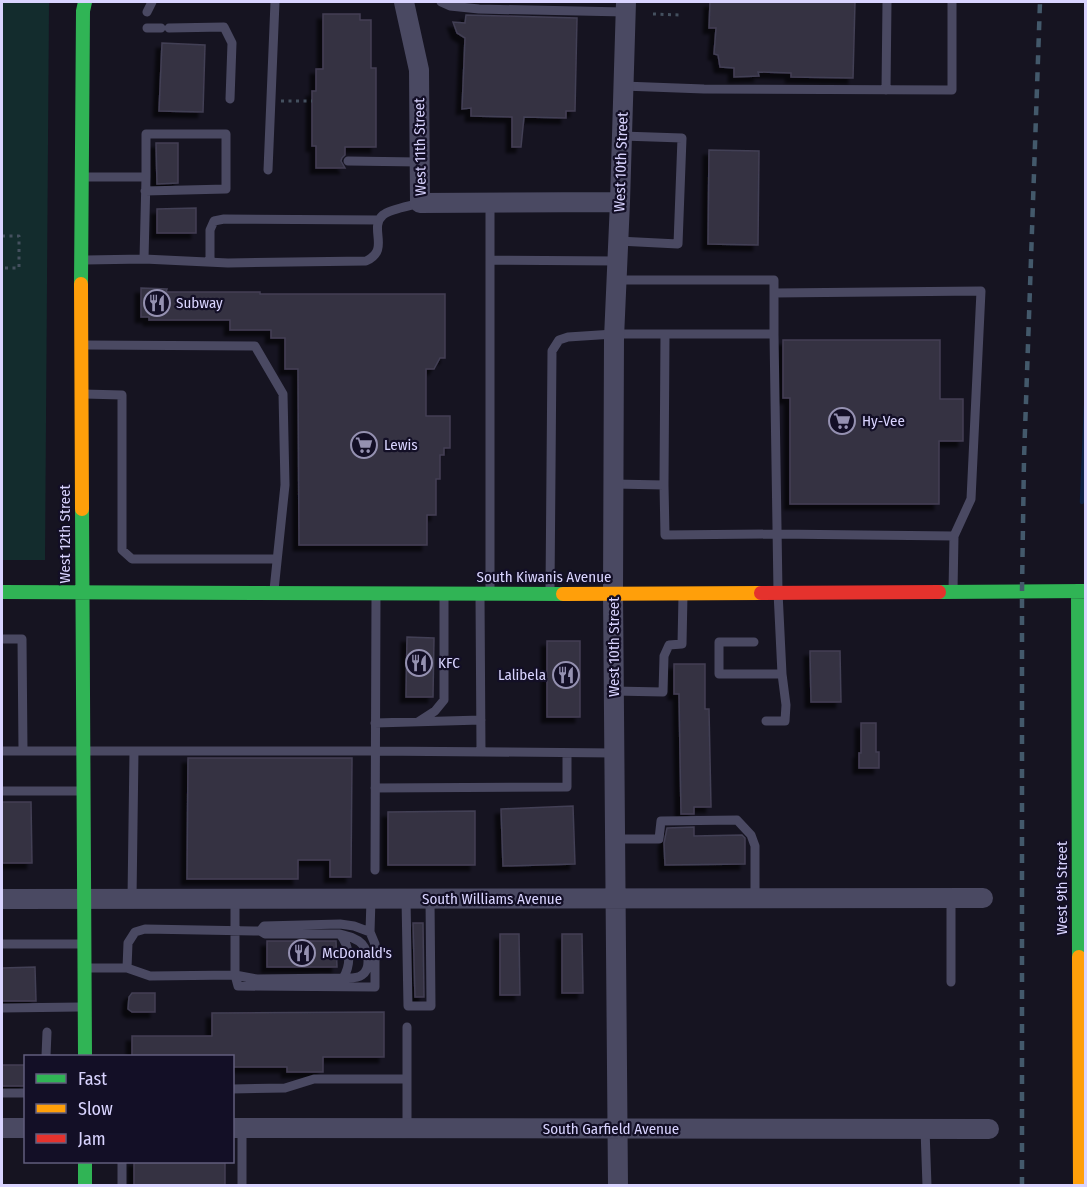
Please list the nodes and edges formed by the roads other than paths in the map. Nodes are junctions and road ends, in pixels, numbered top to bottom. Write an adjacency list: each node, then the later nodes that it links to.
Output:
1 (152, 2): 9 (lane)
2 (275, 2): 17 (lane)
3 (441, 2): 8 (lane)
4 (887, 2): 12 (lane)
5 (952, 2): 12 (lane)
6 (407, 4): 16 (street, West 11th Street)
7 (83, 5): 18 (main road, West 12th Street)
8 (625, 7): 11 (street, West 10th Street)
9 (147, 12)
10 (147, 28): 13 (lane)
11 (623, 86): 12 (lane); 14 (street, West 10th Street)
12 (886, 90)
13 (230, 99)
14 (621, 136): 21 (street, West 10th Street); 25 (lane)
15 (348, 161): 16 (lane)
16 (419, 162): 22 (street, West 11th Street)
17 (268, 170)
18 (82, 177): 19 (lane); 28 (main road, West 12th Street)
19 (146, 177): 20 (lane); 20 (lane)
20 (145, 191): 26 (lane)
21 (620, 202): 23 (street, West 11th Street); 25 (street, West 10th Street)
22 (420, 203): 23 (street, West 11th Street); 24 (lane)
23 (490, 203): 27 (lane)
24 (380, 220): 29 (lane); 29 (lane)
25 (618, 241): 30 (street, West 10th Street)
26 (144, 259): 28 (lane); 29 (lane)
27 (490, 260): 30 (lane); 50 (lane)
28 (81, 261): 35 (main road, West 12th Street)
29 (210, 262)
30 (617, 270): 31 (lane); 32 (street, West 10th Street)
31 (774, 293): 34 (lane); 40 (lane)
32 (614, 334): 33 (lane); 37 (street, West 10th Street); 52 (lane)
33 (665, 334): 34 (lane); 38 (lane)
34 (774, 334): 39 (lane)
35 (81, 345): 36 (main road, West 12th Street); 41 (lane)
36 (81, 394): 41 (lane); 45 (main road, West 12th Street)
37 (614, 484): 38 (lane); 53 (street, West 10th Street)
38 (664, 485): 39 (lane)
39 (777, 534): 40 (lane); 46 (lane)
40 (954, 536): 42 (lane)
41 (278, 559): 47 (lane)
42 (953, 591): 43 (main road, South Kiwanis Avenue); 46 (main road, South Kiwanis Avenue)
43 (1082, 591): 57 (main road, West 9th Street)
44 (2, 592): 45 (main road, South Kiwanis Avenue)
45 (82, 592): 47 (main road, South Kiwanis Avenue); 65 (main road, West 12th Street)
46 (778, 592): 51 (main road, South Kiwanis Avenue); 56 (lane)
47 (274, 593): 48 (main road, South Kiwanis Avenue)
48 (376, 593): 49 (main road, South Kiwanis Avenue); 62 (lane)
49 (444, 593): 50 (main road, South Kiwanis Avenue); 61 (lane)
50 (485, 593): 52 (main road, South Kiwanis Avenue); 59 (lane)
51 (683, 593): 53 (main road, South Kiwanis Avenue); 58 (lane)
52 (550, 594): 53 (main road, South Kiwanis Avenue)
53 (613, 594): 58 (street, West 10th Street)
54 (2, 639): 64 (lane)
55 (754, 642): 56 (lane)
56 (782, 674): 60 (lane)
57 (1082, 676): 72 (main road, West 9th Street)
58 (614, 691): 70 (street, West 10th Street)
59 (481, 720): 61 (lane); 68 (lane)
60 (766, 721)
61 (418, 722): 62 (lane)
62 (375, 723): 67 (lane)
63 (2, 751): 64 (lane)
64 (23, 751): 65 (lane)
65 (83, 751): 66 (lane); 74 (main road, West 12th Street)
66 (134, 751): 67 (lane); 81 (lane)
67 (375, 751): 68 (lane); 71 (lane)
68 (481, 752): 69 (lane)
69 (567, 753): 70 (lane); 71 (lane)
70 (615, 753): 75 (street, West 10th Street)
71 (375, 788): 76 (lane)
72 (1082, 788): 109 (main road, West 9th Street)
73 (2, 790): 74 (lane)
74 (83, 790): 80 (main road, West 12th Street)
75 (615, 839): 86 (street, West 10th Street); 87 (lane)
76 (375, 870)
77 (951, 898): 78 (street, South Williams Avenue); 87 (street, South Williams Avenue); 98 (lane)
78 (983, 898)
79 (2, 899): 80 (street, South Williams Avenue)
80 (84, 899): 81 (street, South Williams Avenue); 93 (main road, West 12th Street)
81 (132, 899): 82 (street, South Williams Avenue)
82 (235, 899): 83 (street, South Williams Avenue); 88 (lane)
83 (371, 899): 84 (street, South Williams Avenue); 90 (lane)
84 (406, 899): 85 (street, South Williams Avenue); 85 (lane)
85 (429, 899): 86 (street, South Williams Avenue)
86 (616, 899): 87 (street, South Williams Avenue); 114 (street, West 10th Street)
87 (755, 899)
88 (235, 931): 89 (lane); 95 (lane); 96 (lane)
89 (260, 931): 90 (lane); 91 (lane)
90 (370, 932): 96 (lane)
91 (340, 934): 97 (lane); 97 (lane)
92 (2, 944): 93 (lane)
93 (84, 944): 94 (main road, West 12th Street)
94 (84, 968): 95 (lane); 99 (main road, West 12th Street)
95 (127, 968): 96 (lane)
96 (235, 975): 97 (lane)
97 (343, 978)
98 (951, 982)
99 (84, 1007): 100 (lane); 104 (main road, West 12th Street)
100 (2, 1008)
101 (407, 1027): 105 (lane)
102 (47, 1032): 103 (lane)
103 (46, 1055)
104 (85, 1055)
105 (407, 1079): 106 (lane); 113 (lane)
106 (234, 1089)
107 (2, 1093): 108 (lane)
108 (24, 1093)
109 (1083, 1127): 124 (main road, West 9th Street)
110 (2, 1128): 111 (street)
111 (24, 1128)
112 (237, 1128): 113 (street, South Garfield Avenue); 121 (lane)
113 (407, 1128): 114 (street, South Garfield Avenue)
114 (617, 1129): 115 (street, South Garfield Avenue); 122 (street, West 10th Street)
115 (925, 1129): 116 (street, South Garfield Avenue); 123 (lane)
116 (989, 1129)
117 (85, 1163): 119 (main road)
118 (122, 1163): 120 (lane)
119 (85, 1185)
120 (122, 1185)
121 (242, 1185)
122 (618, 1185)
123 (927, 1185)
124 (1080, 1185)

